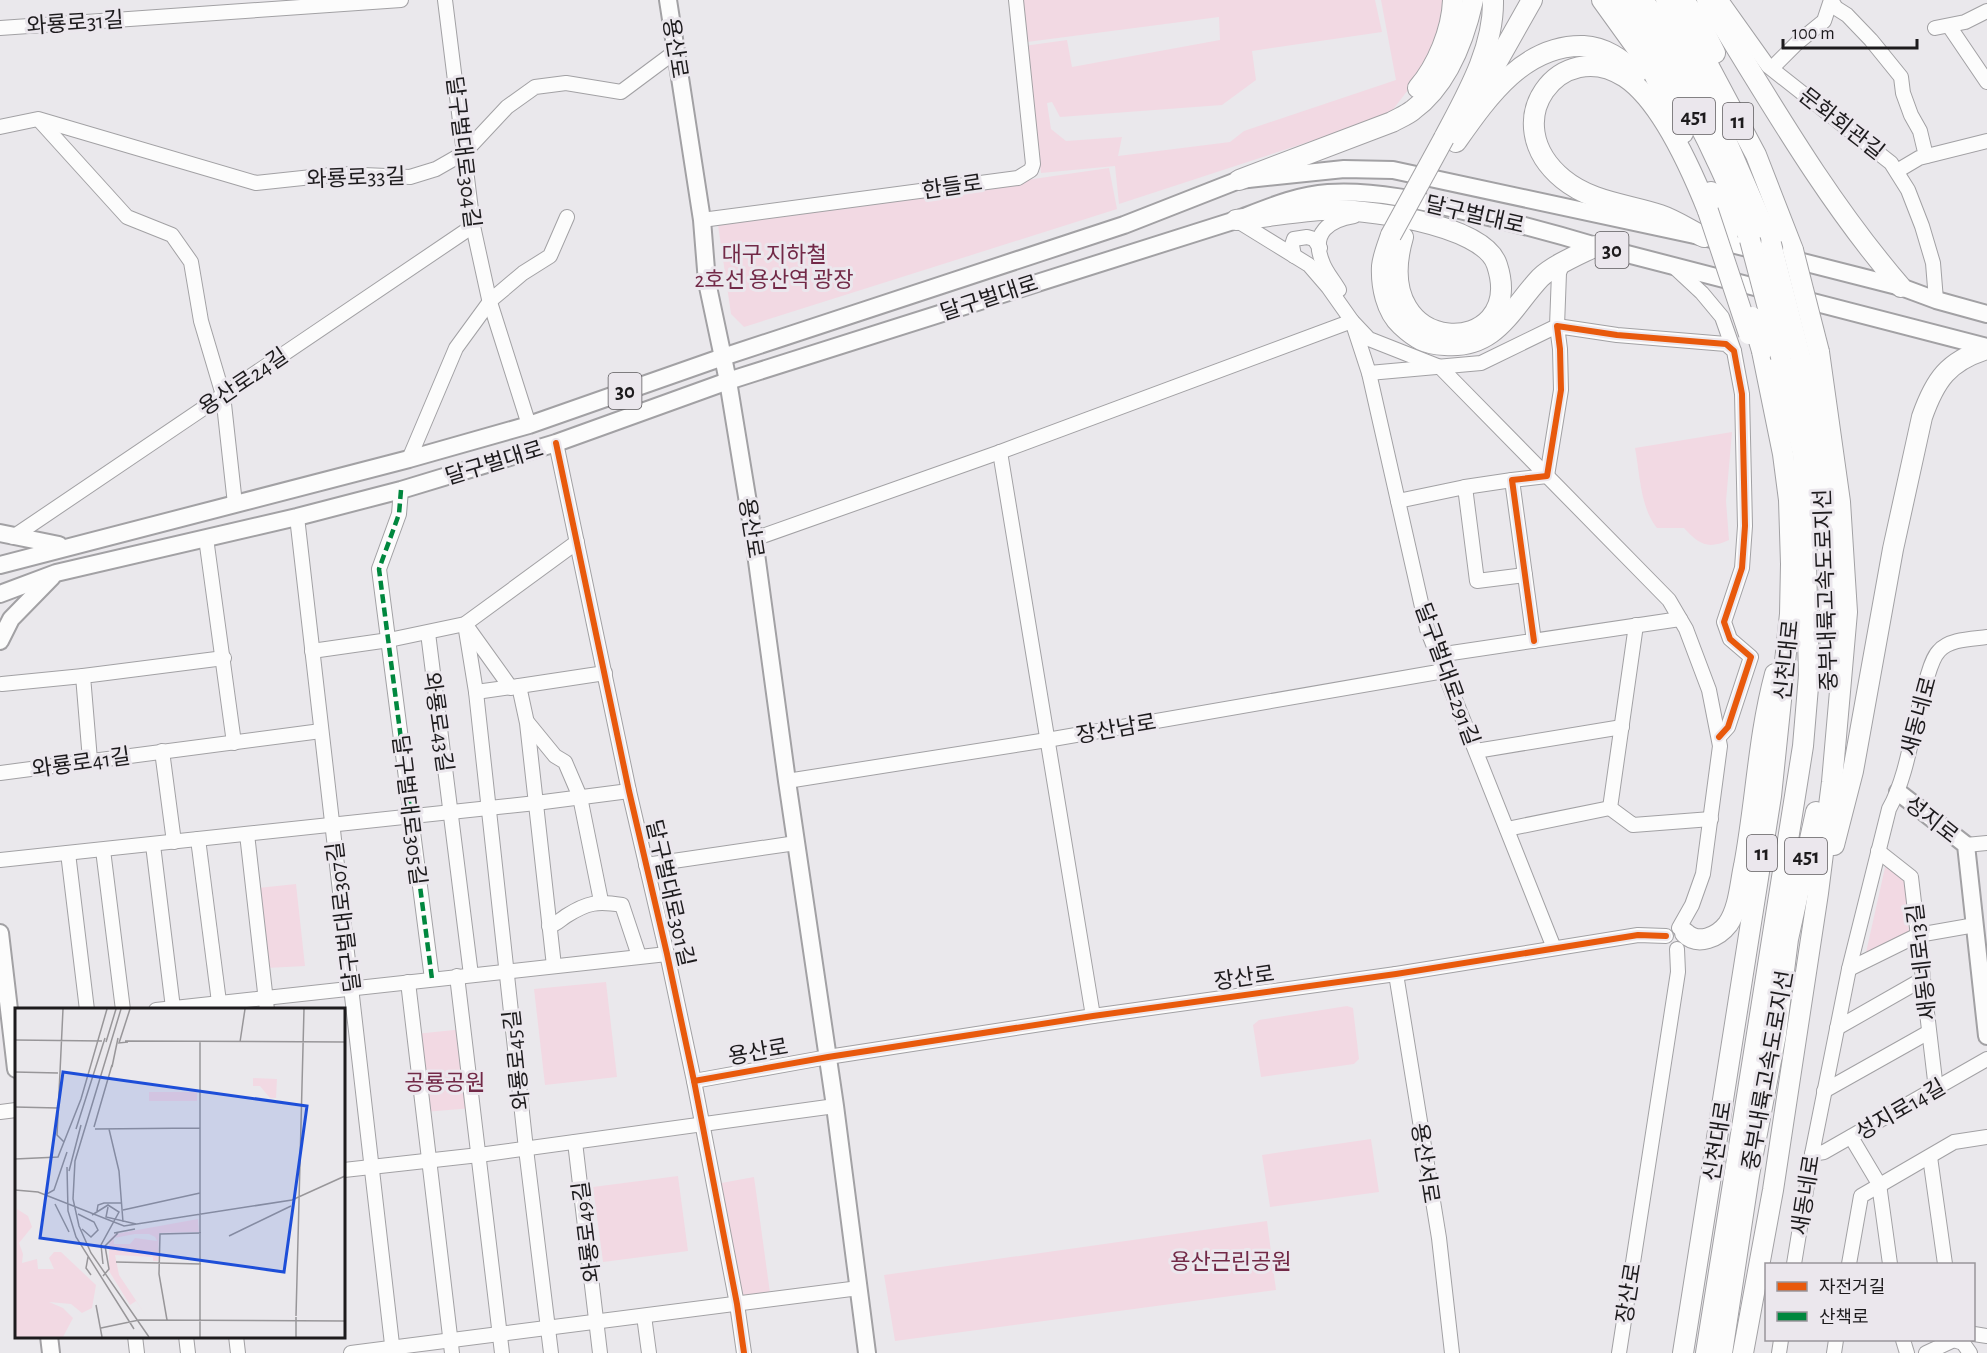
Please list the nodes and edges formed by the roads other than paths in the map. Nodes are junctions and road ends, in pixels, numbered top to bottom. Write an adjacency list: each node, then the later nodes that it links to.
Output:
1 (401, 0): 18 (street, 와룡로31길)
2 (445, 0): 28 (street, 달구벌대로304길)
3 (668, 0): 19 (main road, 용산로)
4 (1016, 0): 35 (street, 한들로)
5 (1453, 0): 25 (highway)
6 (1473, 0): 25 (highway)
7 (1492, 0): 26 (highway)
8 (1602, 0): 68 (highway, 신천대로 / 11, bridge)
9 (1623, 0): 53 (highway, 중부내륙고속도로지선 / 451, bridge)
10 (1643, 0): 53 (highway, 중부내륙고속도로지선 / 451, bridge)
11 (1666, 0): 29 (highway, 11)
12 (1684, 0): 29 (highway)
13 (1707, 0): 45 (highway)
14 (1721, 0): 20 (street, 문화회관길)
15 (1831, 0): 20 (street); 30 (street)
16 (1528, 7): 26 (highway)
17 (1987, 11): 21 (street)
18 (0, 28)
19 (676, 51): 28 (street, 와룡로33길); 35 (main road, 용산로)
20 (1772, 68): 31 (street, 문화회관길)
21 (1987, 82)
22 (38, 119): 23 (street, 와룡로33길); 28 (street, 와룡로33길); 58 (street)
23 (0, 127)
24 (1668, 128): 26 (highway); 39 (highway); 68 (highway, bridge)
25 (1366, 131): 32 (highway)
26 (1450, 140): 38 (highway, bridge)
27 (1987, 141): 30 (street)
28 (464, 153): 37 (street, 달구벌대로304길)
29 (1756, 155): 53 (highway, 11, bridge)
30 (1926, 156): 31 (street)
31 (1897, 171): 46 (street, 문화회관길)
32 (1239, 180): 39 (main road, 달구벌대로 / 30); 54 (main road, 달구벌대로 / 30)
33 (1383, 213): 36 (highway); 38 (highway); 41 (street)
34 (567, 217): 47 (street)
35 (702, 220): 54 (main road, 용산로)
36 (1236, 220): 40 (main road, 달구벌대로 / 30); 42 (street); 57 (main road, 달구벌대로 / 30)
37 (473, 226): 47 (street, 달구벌대로304길); 58 (street, 용산로24길)
38 (1397, 236): 43 (highway)
39 (1704, 237): 45 (main road, 달구벌대로 / 30)
40 (1596, 246): 43 (highway); 44 (main road, 달구벌대로 / 30)
41 (1320, 248): 42 (street); 49 (street, 달구벌대로291길)
42 (1294, 256): 49 (street)
43 (1563, 263): 50 (street)
44 (1673, 266): 51 (main road, 달구벌대로 / 30); 52 (street)
45 (1901, 287): 46 (main road, 달구벌대로 / 30)
46 (1936, 300): 48 (main road, 달구벌대로 / 30)
47 (490, 302): 59 (street, 달구벌대로); 62 (street)
48 (1987, 314)
49 (1352, 321): 55 (street); 56 (street, 달구벌대로291길); 61 (street)
50 (1557, 326): 52 (street); 55 (street); 63 (street)
51 (1987, 348): 132 (highway)
52 (1734, 351): 101 (street)
53 (1800, 355): 132 (highway, 11); 215 (highway, 중부내륙고속도로지선 / 451); 216 (highway, 중부내륙고속도로지선 / 451)
54 (723, 357): 57 (main road, 용산로); 59 (main road, 달구벌대로 / 30)
55 (1440, 367): 56 (street); 63 (street)
56 (1369, 373): 67 (street, 달구벌대로291길)
57 (728, 381): 60 (main road, 달구벌대로 / 30); 73 (main road, 용산로)
58 (223, 395): 69 (street); 71 (street, 용산로24길)
59 (529, 425): 62 (main road, 달구벌대로 / 30)
60 (556, 443): 66 (main road, 달구벌대로 / 30); 74 (street, 달구벌대로301길)
61 (1000, 452): 73 (street); 102 (street)
62 (410, 459): 69 (main road, 달구벌대로 / 30)
63 (1547, 476): 64 (street); 80 (street)
64 (1512, 480): 65 (street); 78 (street)
65 (1465, 487): 67 (street); 78 (street)
66 (401, 490): 70 (main road, 달구벌대로 / 30); 86 (street, 달구벌대로305길)
67 (1398, 501): 90 (street, 달구벌대로291길)
68 (1789, 501): 81 (highway, 신천대로 / 11)
69 (235, 504): 75 (main road, 달구벌대로 / 30)
70 (297, 517): 72 (main road, 달구벌대로 / 30); 89 (street, 달구벌대로307길)
71 (7, 535): 75 (main road)
72 (206, 538): 77 (main road, 달구벌대로 / 30); 91 (street)
73 (754, 539): 108 (main road, 용산로)
74 (577, 542): 82 (street); 93 (street, 달구벌대로301길)
75 (66, 546): 76 (main road, 달구벌대로 / 30)
76 (0, 565)
77 (56, 573): 79 (main road, 달구벌대로 / 30); 87 (main road)
78 (1525, 575): 88 (street)
79 (0, 594)
80 (1680, 619): 83 (street); 101 (street)
81 (1790, 620): 138 (highway); 214 (highway, 신천대로 / 11)
82 (465, 624): 84 (street); 96 (street); 97 (street, 와룡로43길)
83 (1636, 626): 88 (street); 99 (street)
84 (428, 633): 86 (street); 115 (street, 와룡로43길)
85 (1987, 638): 110 (street, 새동네로)
86 (389, 640): 89 (street); 116 (street, 달구벌대로305길)
87 (0, 641)
88 (1534, 641): 90 (street)
89 (312, 651): 100 (street, 달구벌대로307길)
90 (1438, 655): 92 (street, 달구벌대로291길)
91 (224, 658): 94 (street); 103 (street)
92 (1444, 671): 102 (street, 장산남로); 105 (street, 달구벌대로291길)
93 (605, 673): 96 (street); 109 (street, 달구벌대로301길)
94 (83, 676): 95 (street); 106 (street)
95 (2, 684)
96 (515, 687): 97 (street, 와룡로43길); 98 (street)
97 (476, 692): 113 (street, 와룡로43길)
98 (526, 720): 111 (street); 112 (street)
99 (1622, 727): 105 (street); 114 (street)
100 (321, 731): 103 (street, 와룡로41길); 118 (street, 달구벌대로307길)
101 (1719, 737): 117 (street)
102 (1047, 740): 108 (street, 장산남로); 157 (street)
103 (234, 743): 104 (street, 와룡로41길)
104 (162, 751): 106 (street, 와룡로41길); 122 (street, 와룡로41길)
105 (1476, 751): 119 (street, 달구벌대로291길)
106 (90, 760): 107 (street, 와룡로41길)
107 (0, 773)
108 (787, 781): 123 (main road, 용산로)
109 (629, 791): 111 (street); 131 (street, 달구벌대로301길)
110 (1898, 792): 126 (main road, 성지로); 128 (street, 새동네로)
111 (580, 797): 112 (street); 133 (street)
112 (536, 803): 113 (street); 135 (street)
113 (489, 807): 115 (street); 144 (street, 와룡로43길)
114 (1610, 808): 117 (street); 119 (street)
115 (451, 812): 116 (street); 146 (street, 와룡로43길)
116 (410, 816): 118 (street); 147 (street, 달구벌대로305길)
117 (1711, 819): 138 (street)
118 (332, 825): 120 (street); 150 (street, 달구벌대로307길)
119 (1507, 829): 139 (street, 달구벌대로291길)
120 (246, 834): 121 (street); 152 (street)
121 (198, 839): 122 (street); 151 (street)
122 (174, 842): 125 (street)
123 (796, 843): 131 (street); 163 (main road, 용산로)
124 (1987, 843): 126 (street, 성지로)
125 (153, 845): 127 (street); 156 (street)
126 (1966, 845): 134 (main road, 성지로)
127 (104, 850): 129 (street); 155 (street)
128 (1878, 851): 137 (street, 새동네로13길); 143 (street, 새동네로)
129 (68, 853): 130 (street); 154 (street)
130 (0, 860)
131 (646, 865): 140 (street, 달구벌대로301길)
132 (1818, 893): 217 (highway, 11)
133 (601, 901): 135 (street); 141 (street)
134 (1975, 925): 137 (street); 161 (main road, 성지로)
135 (549, 926): 142 (street)
136 (0, 933): 158 (main road)
137 (1918, 935): 143 (street); 148 (street, 새동네로13길)
138 (1677, 936): 139 (street, 장산로); 213 (street, 장산로)
139 (1554, 948): 145 (street, 장산로)
140 (667, 954): 141 (street); 165 (street, 달구벌대로301길)
141 (639, 957): 142 (street)
142 (554, 966): 144 (street)
143 (1849, 969): 159 (street, 새동네로)
144 (507, 971): 146 (street); 175 (street, 와룡로45길)
145 (1396, 974): 157 (street, 장산로); 212 (street, 용산서로)
146 (464, 976): 147 (street); 177 (street)
147 (432, 979): 149 (street)
148 (1923, 980): 159 (street); 160 (street, 새동네로13길)
149 (408, 982): 150 (street); 179 (street)
150 (351, 988): 152 (street); 180 (street, 달구벌대로307길)
151 (219, 1002): 152 (street); 153 (street)
152 (266, 1003)
153 (196, 1007): 156 (street)
154 (87, 1008)
155 (123, 1008)
156 (173, 1008)
157 (1093, 1016): 163 (street, 장산로)
158 (14, 1024): 162 (main road)
159 (1837, 1028): 167 (street, 새동네로)
160 (1929, 1032): 166 (street, 새동네로13길); 167 (street)
161 (1987, 1036)
162 (15, 1046)
163 (828, 1058): 165 (street, 용산로); 168 (main road, 용산로)
164 (1987, 1059): 166 (street, 성지로14길)
165 (694, 1081): 171 (street, 달구벌대로301길)
166 (1936, 1089): 172 (street, 성지로14길)
167 (1824, 1091): 176 (street, 새동네로)
168 (835, 1106): 171 (street); 187 (main road, 용산로)
169 (15, 1110): 170 (street)
170 (0, 1112)
171 (702, 1125): 174 (street); 188 (street, 달구벌대로301길)
172 (1851, 1137): 176 (street, 성지로14길); 182 (street)
173 (1987, 1137): 178 (street)
174 (575, 1142): 175 (street); 190 (street, 와룡로49길)
175 (526, 1149): 177 (street); 191 (street)
176 (1812, 1154): 183 (street, 새동네로)
177 (479, 1155): 179 (street); 192 (street)
178 (1930, 1157): 182 (street); 186 (street)
179 (430, 1160): 180 (street); 199 (street)
180 (371, 1167): 181 (street); 200 (street, 달구벌대로307길)
181 (345, 1170)
182 (1879, 1184): 184 (street); 185 (street)
183 (1794, 1263)
184 (1849, 1263)
185 (1890, 1263)
186 (1945, 1263)
187 (859, 1288): 188 (street); 211 (main road, 용산로)
188 (737, 1304): 189 (street); 210 (street, 달구벌대로301길)
189 (644, 1316): 190 (street); 209 (street)
190 (596, 1322): 191 (street); 208 (street, 와룡로49길)
191 (548, 1327): 192 (street); 207 (street)
192 (500, 1333): 199 (street); 206 (street)
193 (49, 1338): 201 (main road)
194 (135, 1338): 202 (street)
195 (186, 1338): 203 (street)
196 (236, 1338): 204 (street)
197 (1952, 1341): 218 (street)
198 (1957, 1341): 219 (street)
199 (452, 1346): 200 (street)
200 (392, 1350): 205 (street)
201 (51, 1353)
202 (137, 1353)
203 (188, 1353)
204 (238, 1353)
205 (351, 1353)
206 (502, 1353)
207 (551, 1353)
208 (600, 1353)
209 (649, 1353)
210 (744, 1353)
211 (867, 1353)
212 (1452, 1353)
213 (1618, 1353)
214 (1683, 1353)
215 (1706, 1353)
216 (1722, 1353)
217 (1743, 1353)
218 (1926, 1353)
219 (1970, 1353)

